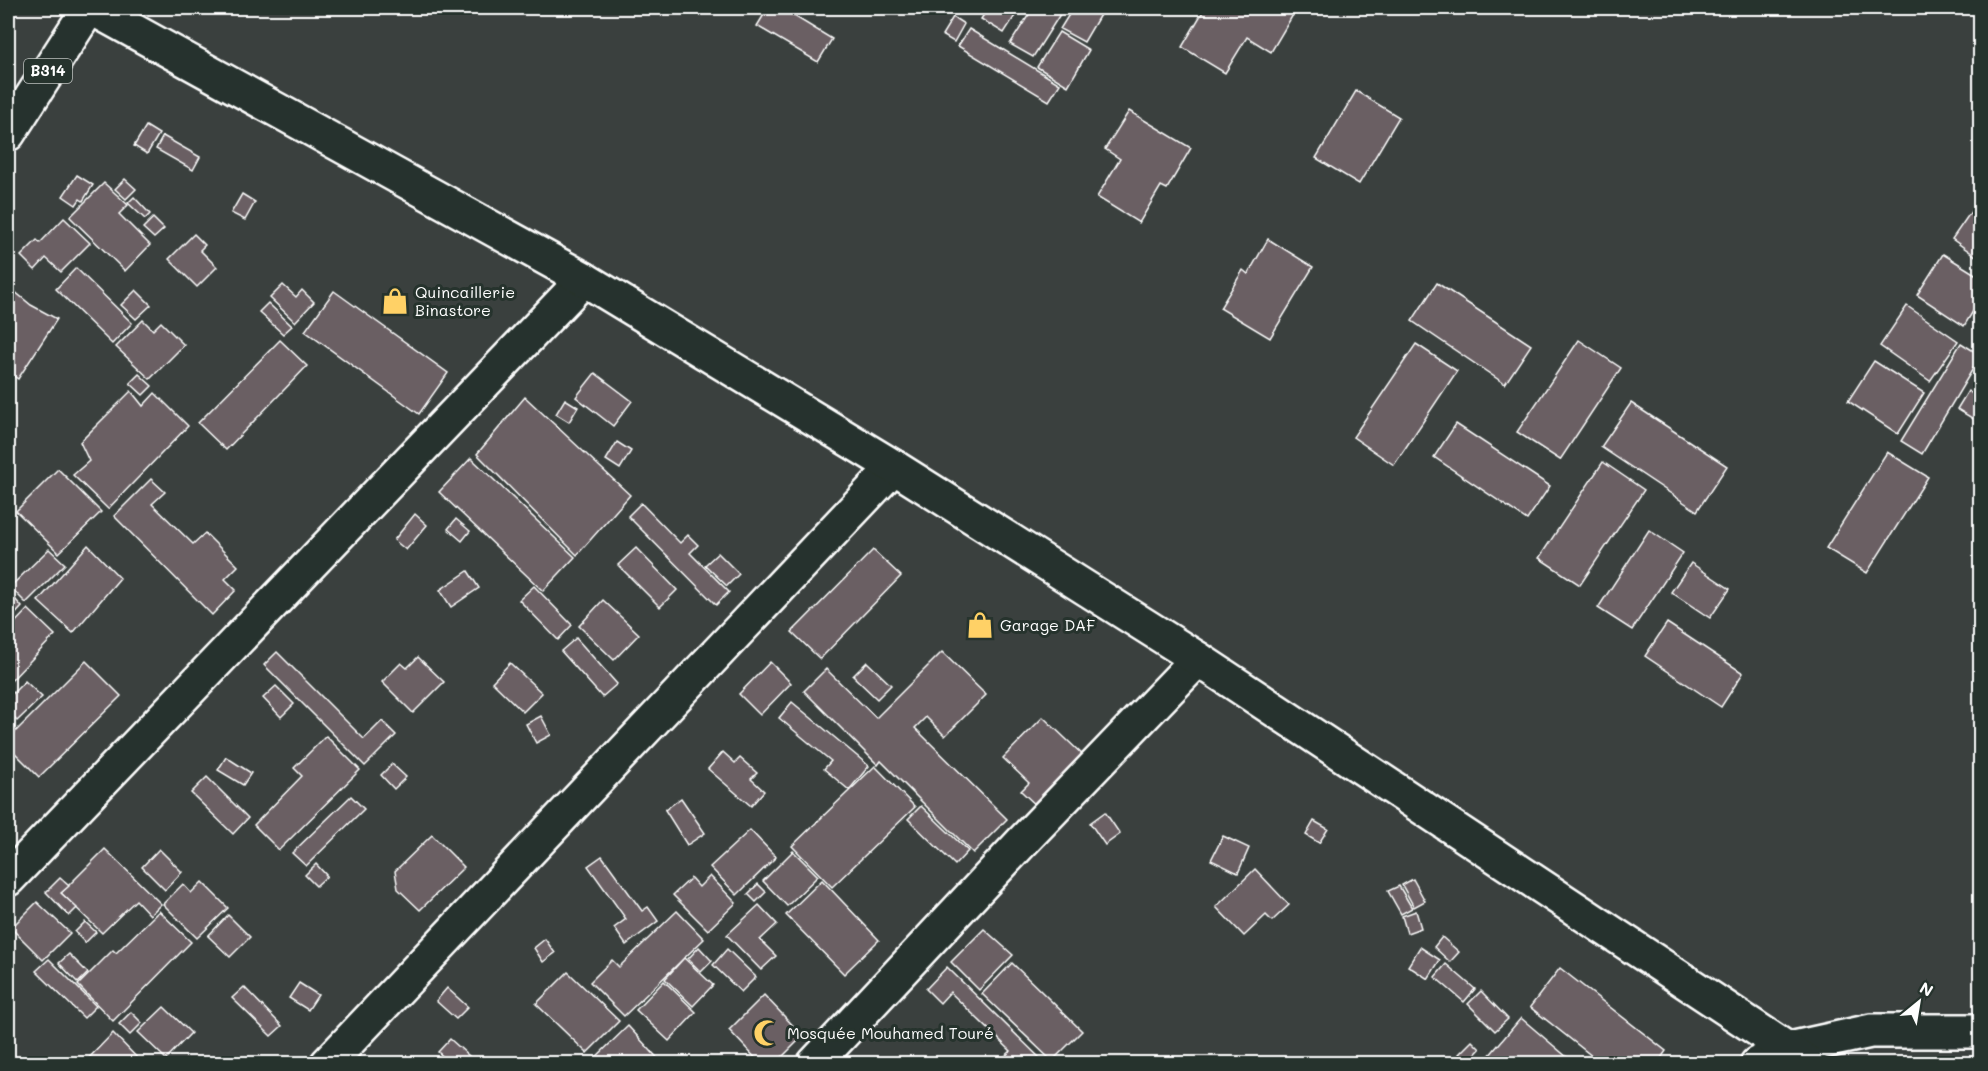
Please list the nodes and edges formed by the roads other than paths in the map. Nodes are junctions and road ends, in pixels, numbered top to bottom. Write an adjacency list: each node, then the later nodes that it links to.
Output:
1 (91, 8): 2 (street, B314); 3 (street)
2 (8, 134)
3 (584, 279): 4 (street); 6 (street)
4 (894, 467): 5 (street); 10 (street)
5 (1197, 659): 8 (street); 9 (street)
6 (8, 879)
7 (1980, 1031): 8 (street)
8 (1800, 1056): 11 (street)
9 (828, 1059)
10 (327, 1064)
11 (1757, 1064)

